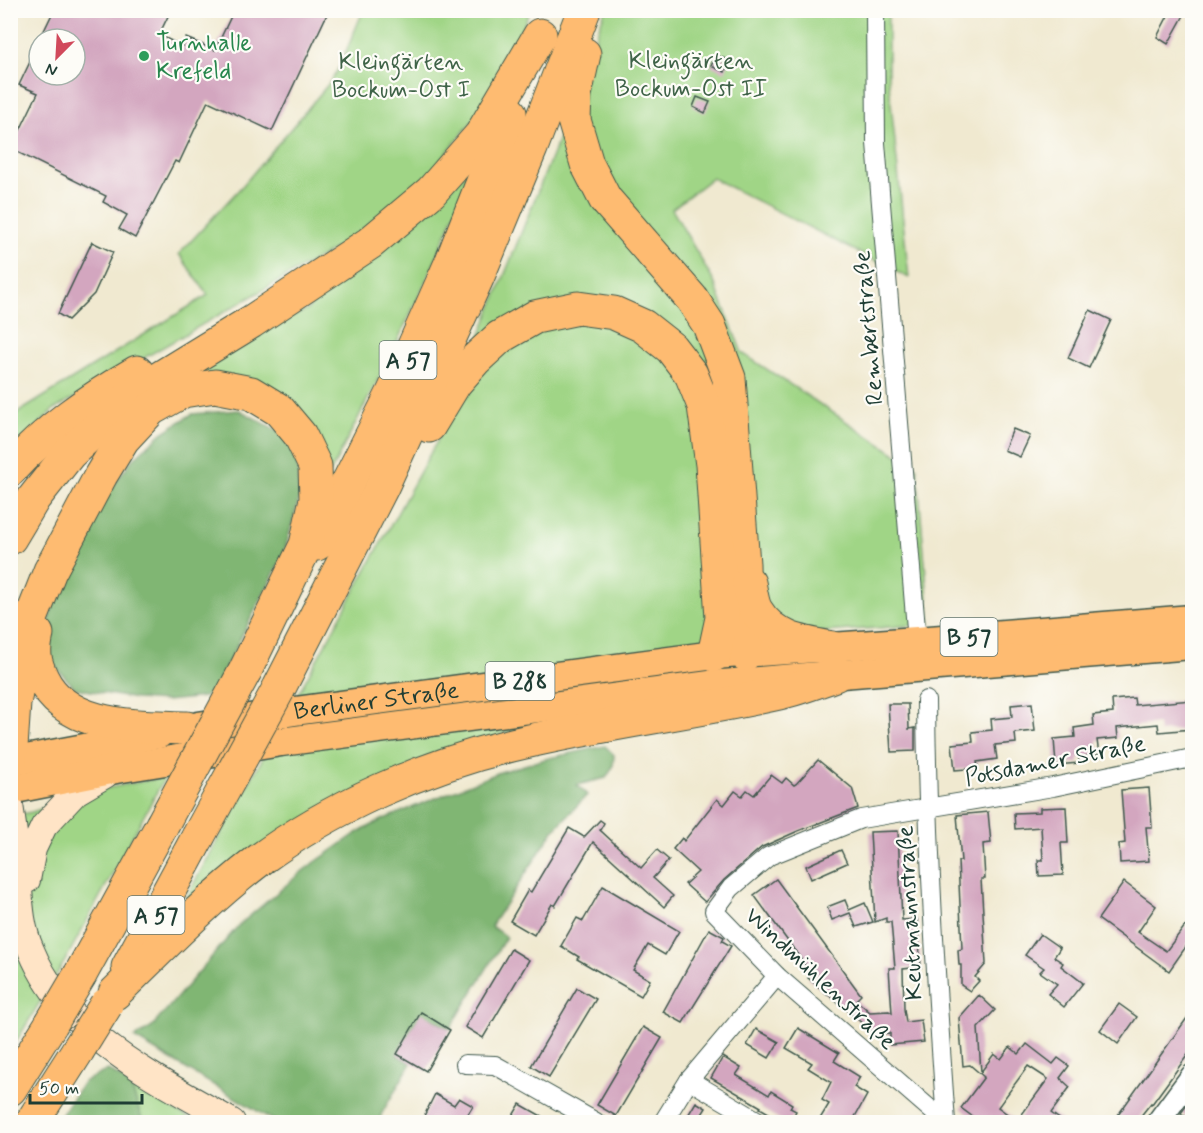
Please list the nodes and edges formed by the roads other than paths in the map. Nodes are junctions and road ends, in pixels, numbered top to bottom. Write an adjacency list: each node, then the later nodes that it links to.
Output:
1 (584, 10): 7 (highway, A 57)
2 (600, 10): 9 (highway)
3 (875, 10): 12 (street, Rembertstraße)
4 (545, 23): 5 (highway); 16 (highway, A 57)
5 (304, 285): 6 (highway); 8 (highway)
6 (10, 470)
7 (382, 487): 15 (highway); 27 (highway, A 57, bridge)
8 (10, 538)
9 (743, 564): 14 (highway); 15 (highway)
10 (50, 572): 16 (highway); 18 (highway); 20 (highway)
11 (1192, 619): 12 (main road, Berliner Straße / B 57)
12 (917, 641): 14 (main road, Berliner Straße / B 57)
13 (1192, 645): 14 (main road, Berliner Straße / B 57)
14 (834, 661): 15 (main road, Berliner Straße / B 57); 27 (highway)
15 (733, 669): 18 (main road, Berliner Straße / B 288); 21 (main road, Berliner Straße / B 288)
16 (245, 671): 31 (highway, A 57, bridge)
17 (926, 700): 24 (street, Keutmannstraße)
18 (187, 728): 20 (main road, Berliner Straße / B 288)
19 (1192, 758): 24 (street, Potsdamer Straße)
20 (10, 762)
21 (116, 769): 22 (main road, Berliner Straße / B 288); 25 (main road)
22 (10, 790)
23 (10, 805): 25 (main road)
24 (927, 809): 26 (street, Windmühlenstraße); 37 (street, Keutmannstraße)
25 (16, 901): 33 (main road)
26 (777, 976): 30 (street); 37 (street, Windmühlenstraße)
27 (110, 999): 32 (highway, A 57, bridge)
28 (465, 1064): 34 (street)
29 (1192, 1076): 38 (street)
30 (689, 1080): 35 (street); 36 (street)
31 (10, 1089)
32 (32, 1122)
33 (232, 1122)
34 (596, 1122)
35 (663, 1122)
36 (760, 1122)
37 (945, 1122)
38 (1158, 1122)

